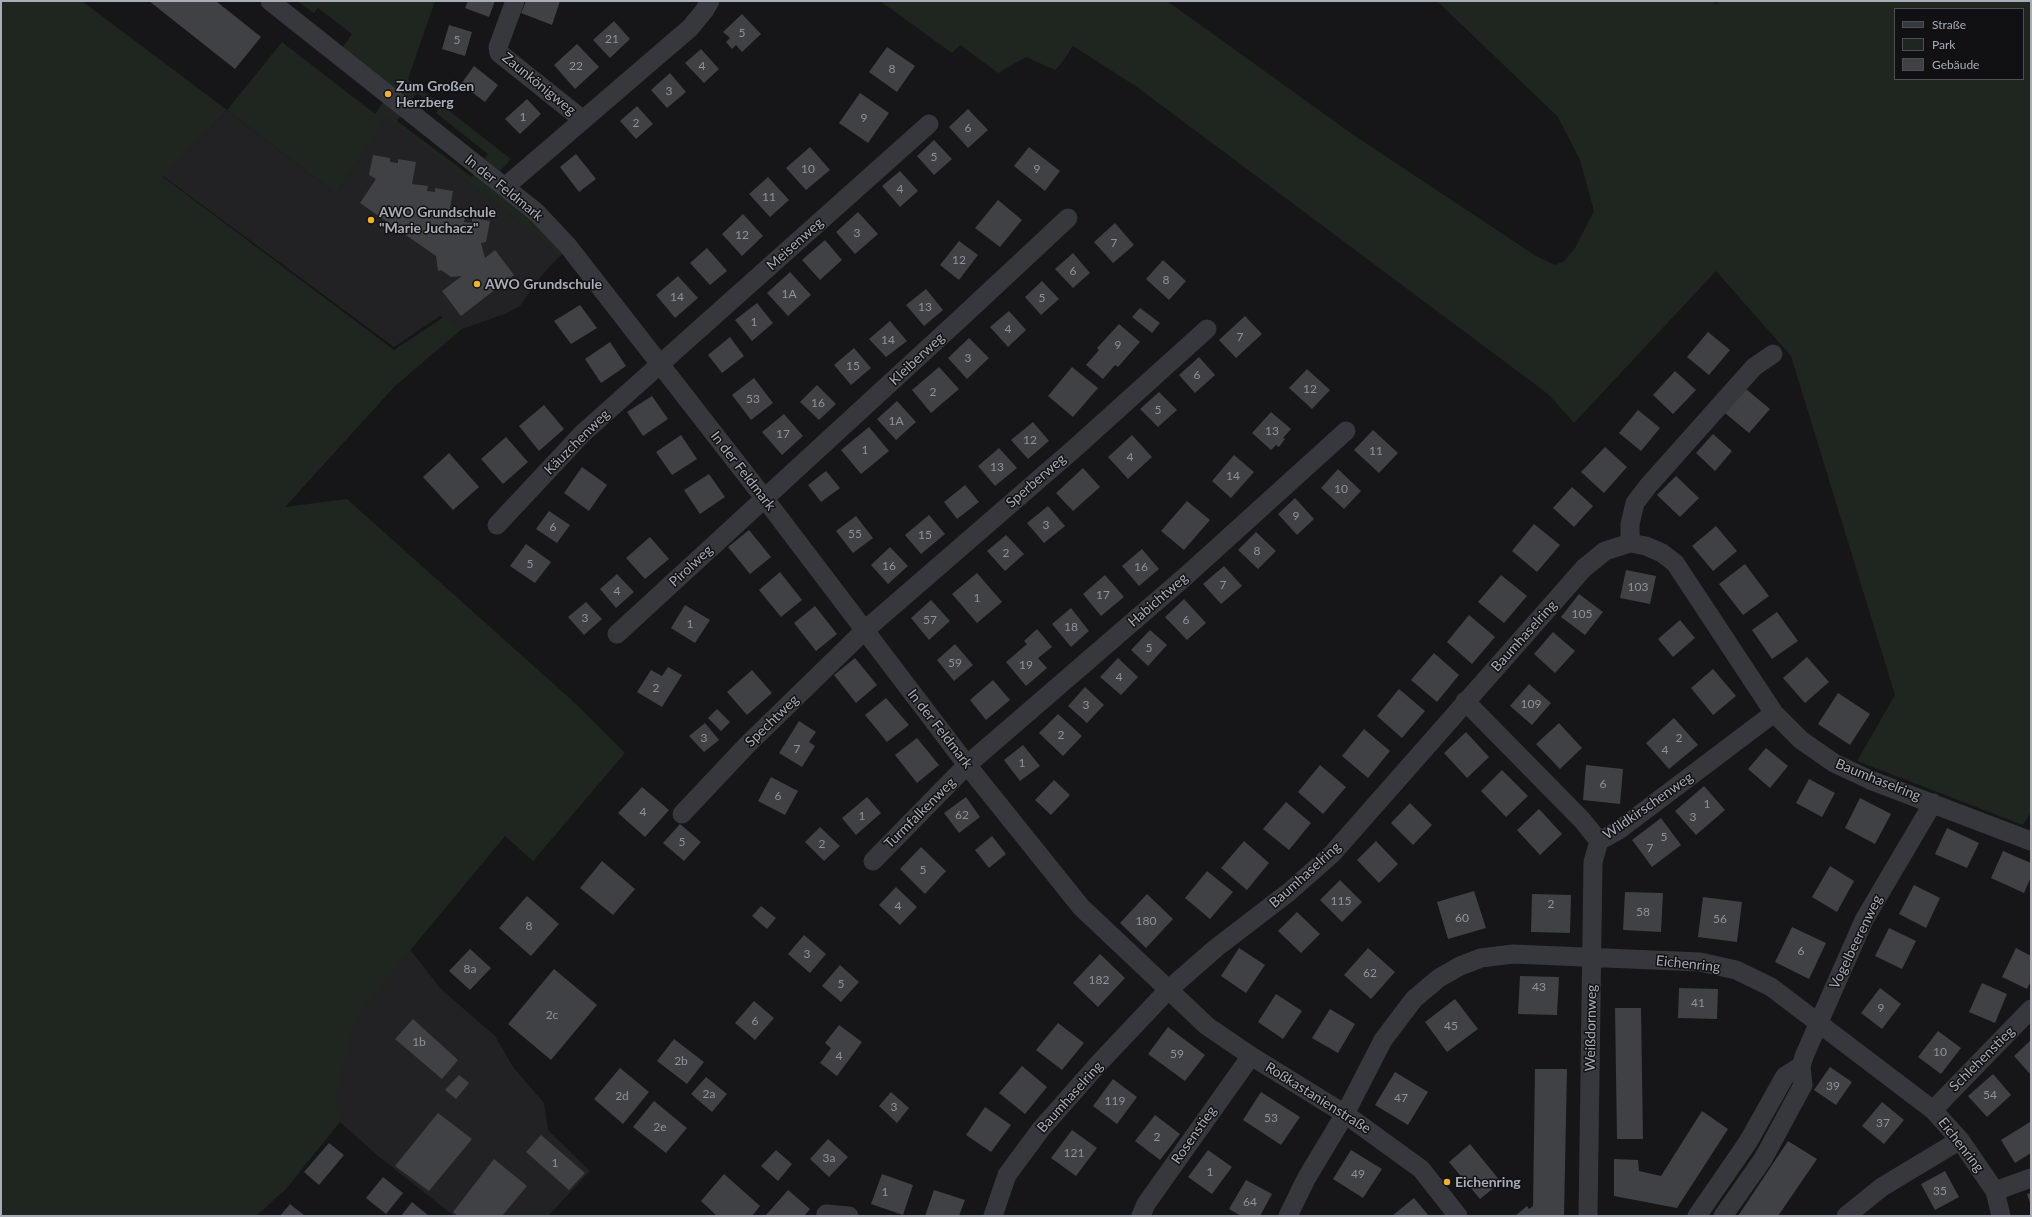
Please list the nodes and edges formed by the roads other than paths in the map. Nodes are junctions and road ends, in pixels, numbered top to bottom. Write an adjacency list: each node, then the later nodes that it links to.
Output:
1 (270, 1): 6 (street, In der Feldmark)
2 (515, 1): 4 (street, Zaunkönigweg)
3 (710, 1): 4 (street)
4 (583, 120): 6 (street)
5 (929, 124): 10 (street, Meisenweg)
6 (505, 187): 10 (street, In der Feldmark)
7 (1068, 218): 12 (street, Kleiberweg)
8 (1206, 329): 15 (street, Sperberweg)
9 (1773, 354): 14 (street)
10 (660, 364): 12 (street, In der Feldmark); 13 (street, Käuzchenweg)
11 (1346, 431): 19 (street, Habichtweg)
12 (765, 499): 15 (street, In der Feldmark); 16 (street, Pirolweg)
13 (497, 525)
14 (1630, 543): 17 (street, Baumhaselring); 18 (street, Baumhaselring)
15 (864, 631): 19 (street, In der Feldmark); 21 (street, Spechtweg)
16 (617, 634)
17 (1466, 701): 22 (street, Wildkirschenweg); 26 (street, Baumhaselring)
18 (1774, 713): 20 (street, Baumhaselring); 22 (street, Wildkirschenweg)
19 (967, 765): 24 (street, Turmfalkenweg); 26 (street, In der Feldmark)
20 (1933, 803): 23 (street, Baumhaselring); 28 (street, Vogelbeerenweg)
21 (682, 814)
22 (1599, 841): 25 (street, Weißdornweg)
23 (2031, 841)
24 (873, 861)
25 (1592, 957): 28 (street, Eichenring); 32 (street, Eichenring); 42 (street, Weißdornweg)
26 (1168, 990): 29 (street, Roßkastanienstraße); 38 (street, Baumhaselring)
27 (2031, 1010): 31 (street, Schlehenstieg)
28 (1819, 1022): 30 (street, Vogelbeerenweg); 31 (street, Eichenring)
29 (1251, 1056): 32 (street, Roßkastanienstraße); 39 (street, Rosenstieg)
30 (1801, 1066): 43 (street); 44 (street, Vogelbeerenweg)
31 (1932, 1110): 33 (street, Eichenring)
32 (1345, 1114): 40 (street, Eichenring); 41 (street, Roßkastanienstraße)
33 (1960, 1140): 35 (street, Eichenring); 45 (street)
34 (2031, 1178): 35 (street)
35 (1995, 1191): 46 (street, Eichenring)
36 (826, 1215): 37 (street)
37 (849, 1216)
38 (993, 1216)
39 (1141, 1216)
40 (1288, 1216)
41 (1458, 1216)
42 (1588, 1216)
43 (1697, 1216)
44 (1723, 1216)
45 (1846, 1216)
46 (2001, 1216)

